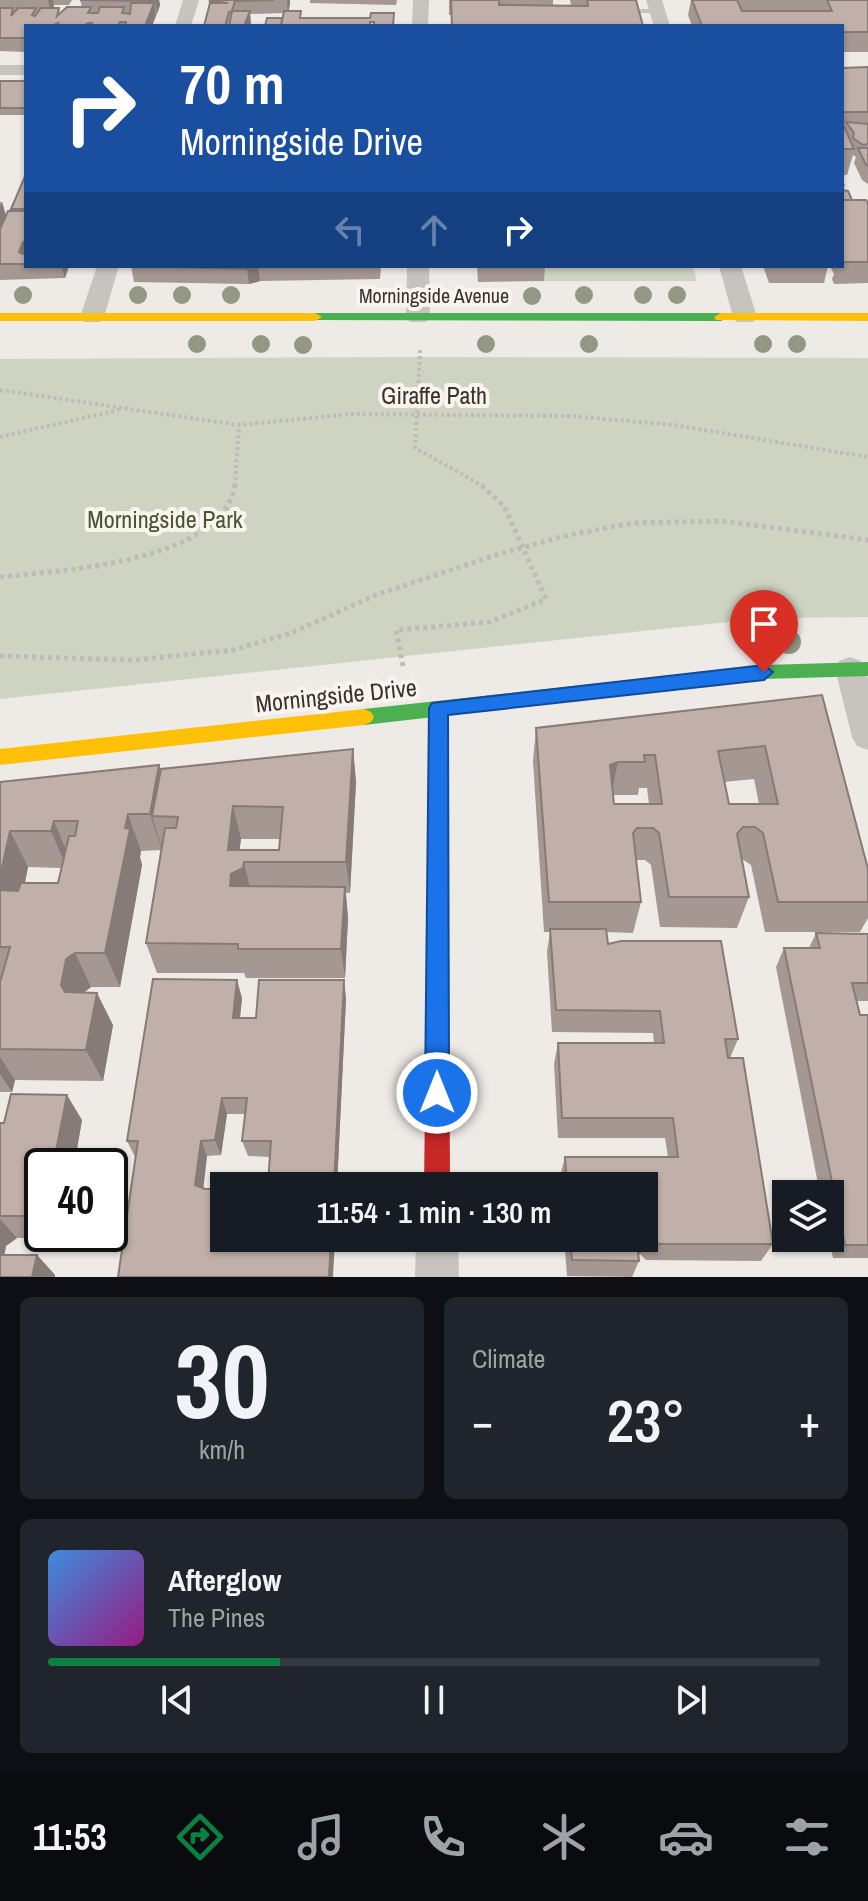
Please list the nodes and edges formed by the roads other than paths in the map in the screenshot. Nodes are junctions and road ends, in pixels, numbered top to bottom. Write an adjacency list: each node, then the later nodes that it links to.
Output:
1 (191, 0): 5 (street)
2 (421, 0): 6 (street)
3 (614, 11): 4 (lane)
4 (658, 12)
5 (184, 24)
6 (420, 24)
7 (0, 70): 8 (street)
8 (24, 70)
9 (107, 268): 13 (street)
10 (418, 268): 14 (street)
11 (731, 268): 15 (street)
12 (0, 317): 13 (street, Morningside Avenue)
13 (92, 317): 14 (street, Morningside Avenue)
14 (418, 317): 15 (street, Morningside Avenue)
15 (745, 317): 16 (street, Morningside Avenue)
16 (868, 317)
17 (859, 669): 18 (street, Morningside Drive); 19 (street)
18 (439, 708): 20 (street, Morningside Drive); 21 (street)
19 (868, 737)
20 (0, 757)
21 (437, 1172)
22 (437, 1252): 23 (street)
23 (437, 1277)

